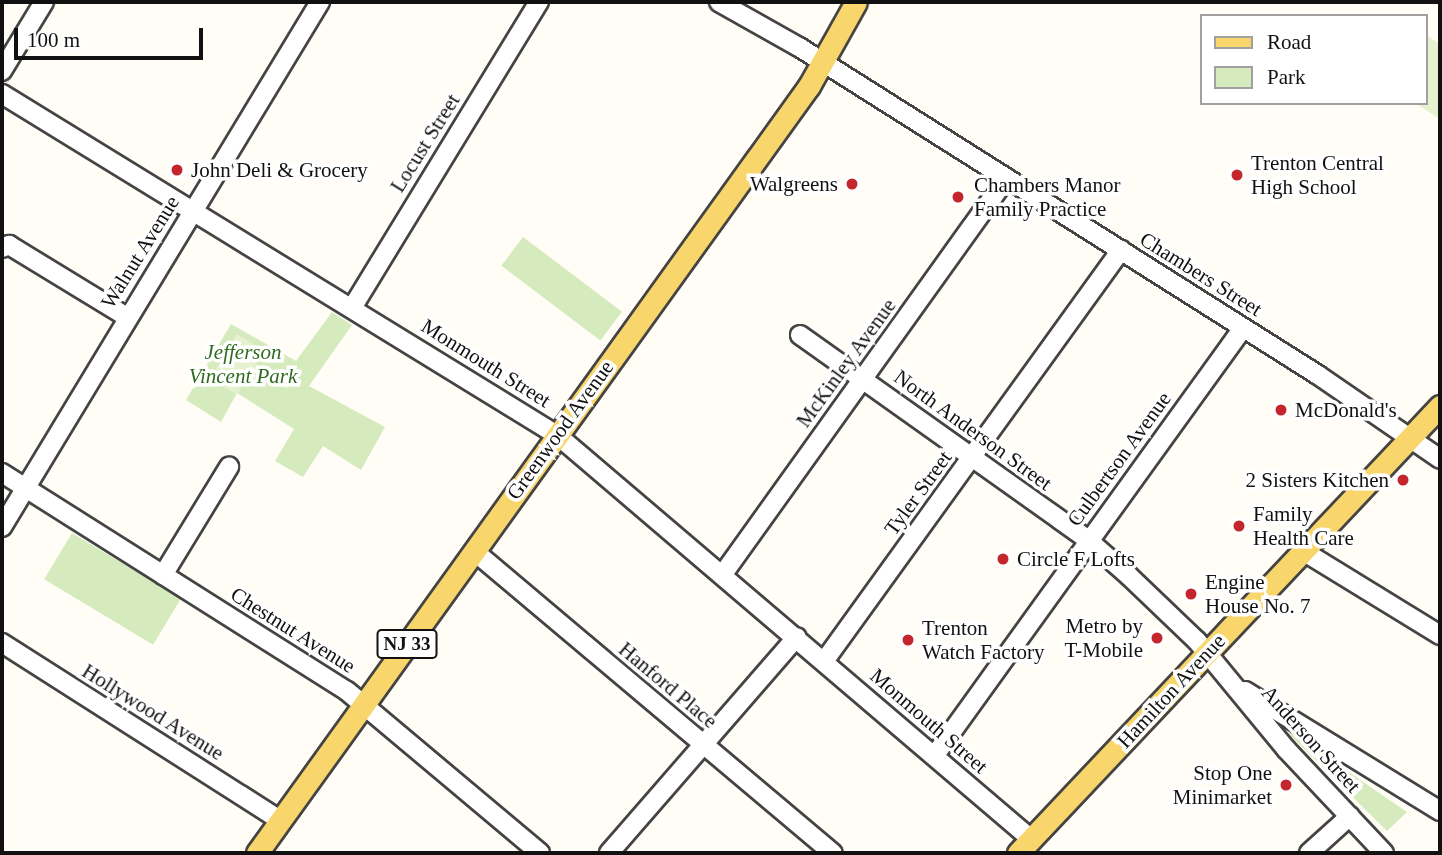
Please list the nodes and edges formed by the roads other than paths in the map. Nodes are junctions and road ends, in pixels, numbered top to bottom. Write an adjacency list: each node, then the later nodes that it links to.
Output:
1 (44, 2): 7 (street)
2 (320, 2): 10 (street, Walnut Avenue)
3 (539, 2): 13 (street, Locust Street)
4 (719, 2): 6 (street, Chambers Street)
5 (856, 2): 6 (main road, Greenwood Avenue / NJ 33)
6 (822, 62): 9 (street, Chambers Street); 19 (main road, Greenwood Avenue / NJ 33)
7 (2, 71)
8 (2, 94): 10 (street, Monmouth Street)
9 (1006, 178): 12 (street, Chambers Street); 17 (street, McKinley Avenue)
10 (192, 211): 13 (street, Monmouth Street); 14 (street, Walnut Avenue)
11 (4, 246): 14 (street)
12 (1121, 250): 15 (street, Chambers Street); 21 (street, Tyler Street)
13 (352, 308): 19 (street, Monmouth Street)
14 (127, 317): 25 (street, Walnut Avenue)
15 (1243, 328): 20 (street, Chambers Street); 27 (street, Culbertson Avenue)
16 (800, 335): 17 (street, North Anderson Street)
17 (863, 379): 21 (street, North Anderson Street); 30 (street, McKinley Avenue)
18 (1440, 406): 20 (main road, Hamilton Avenue)
19 (557, 435): 28 (main road, Greenwood Avenue / NJ 33); 30 (street, Monmouth Street)
20 (1410, 438): 22 (street, Chambers Street); 29 (main road, Hamilton Avenue)
21 (972, 457): 27 (street, North Anderson Street); 36 (street, Tyler Street)
22 (1440, 459)
23 (229, 467): 31 (street)
24 (2, 472): 25 (street, Chestnut Avenue)
25 (25, 487): 26 (street, Walnut Avenue); 31 (street, Chestnut Avenue)
26 (2, 527)
27 (1088, 540): 35 (street, North Anderson Street); 40 (street, Culbertson Avenue)
28 (474, 551): 38 (main road, Greenwood Avenue / NJ 33); 39 (street, Hanford Place)
29 (1303, 551): 32 (street); 35 (main road, Hamilton Avenue)
30 (723, 574): 33 (street, Monmouth Street)
31 (163, 575): 38 (street, Chestnut Avenue)
32 (1440, 635)
33 (797, 637): 36 (street, Monmouth Street); 39 (street)
34 (2, 643): 43 (street, Hollywood Avenue)
35 (1205, 655): 37 (street, Anderson Street); 44 (main road, Hamilton Avenue)
36 (825, 660): 40 (street, Monmouth Street)
37 (1230, 682): 41 (street); 42 (street, Anderson Street)
38 (363, 703): 43 (main road, Greenwood Avenue / NJ 33); 46 (street, Chestnut Avenue)
39 (704, 745): 47 (street); 48 (street, Hanford Place)
40 (935, 755): 44 (street, Monmouth Street)
41 (1440, 811)
42 (1350, 816): 49 (street); 50 (street, Anderson Street)
43 (281, 820): 45 (main road, Greenwood Avenue / NJ 33)
44 (1024, 846)
45 (257, 853)
46 (540, 853)
47 (609, 853)
48 (833, 853)
49 (1309, 853)
50 (1384, 853)

